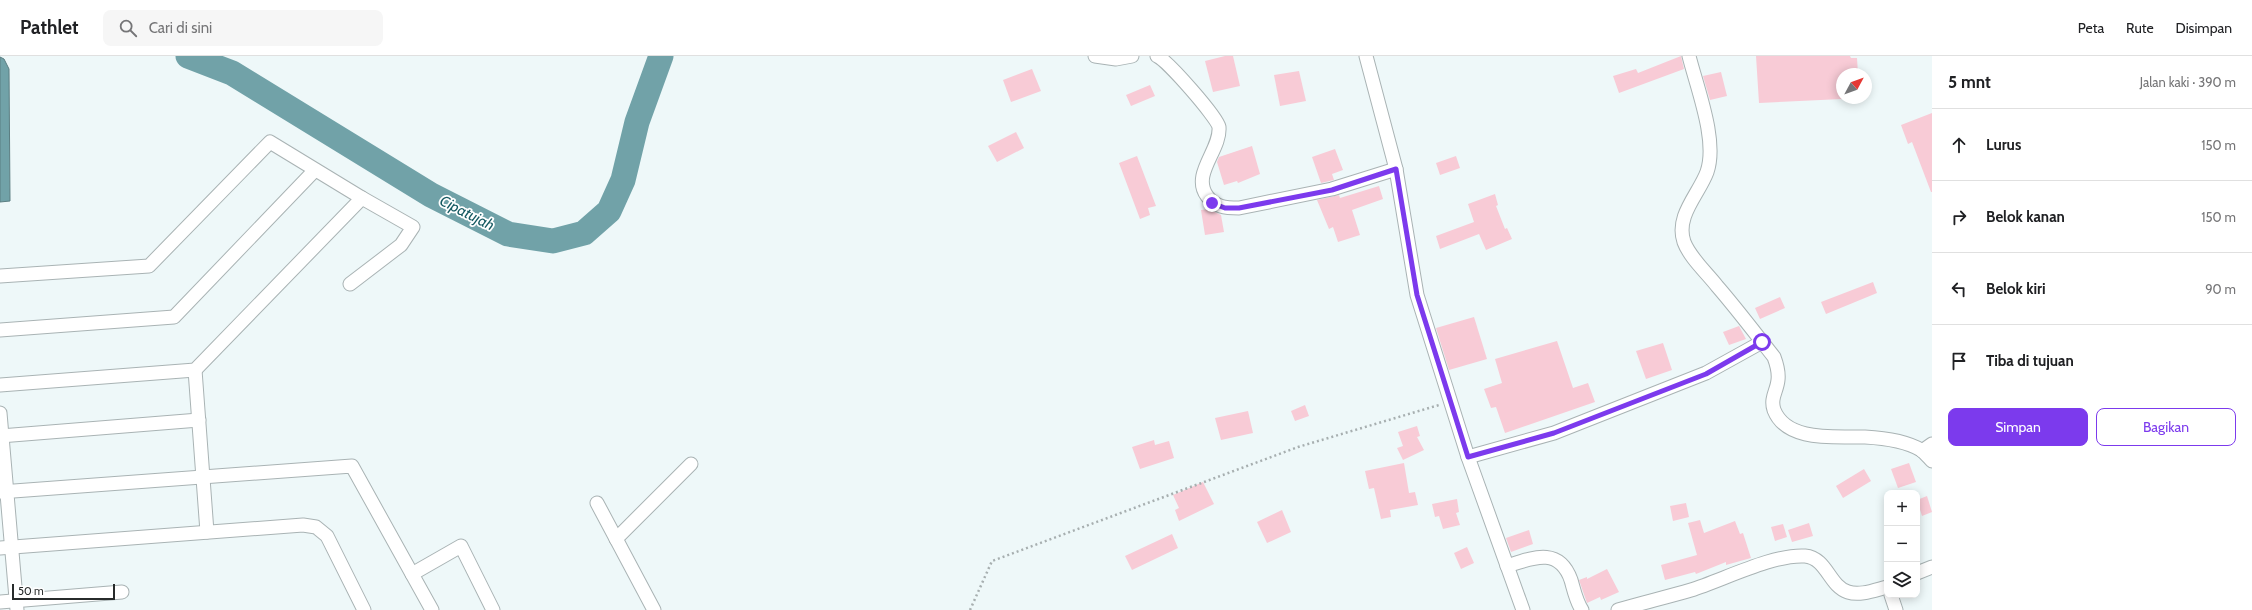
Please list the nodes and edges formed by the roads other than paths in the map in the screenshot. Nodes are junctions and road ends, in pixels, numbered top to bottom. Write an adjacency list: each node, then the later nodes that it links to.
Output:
1 (1096, 56): 2 (street)
2 (1132, 56)
3 (1157, 56): 6 (street)
4 (1366, 56): 6 (street)
5 (1689, 56): 12 (street)
6 (1396, 169): 19 (street)
7 (315, 170): 8 (street); 9 (street); 11 (street)
8 (362, 198): 10 (street); 13 (street)
9 (0, 276)
10 (350, 284)
11 (0, 330)
12 (1762, 342): 18 (street); 19 (street)
13 (195, 370): 14 (street); 16 (street)
14 (0, 385)
15 (0, 413): 17 (street)
16 (199, 420): 17 (street); 22 (street)
17 (1, 436): 23 (street)
18 (1927, 447): 20 (street)
19 (1468, 457): 28 (street)
20 (1932, 461)
21 (691, 464): 26 (street)
22 (203, 477): 23 (street); 25 (street); 31 (street)
23 (3, 492): 27 (street)
24 (597, 503): 26 (street)
25 (207, 532): 27 (street); 37 (street)
26 (616, 539): 40 (street)
27 (6, 547): 36 (street)
28 (1507, 566): 41 (street); 42 (street)
29 (1932, 567): 30 (street)
30 (1920, 572)
31 (412, 574): 38 (street); 39 (street)
32 (1884, 588): 43 (street)
33 (122, 592): 36 (street)
34 (1892, 598): 44 (street)
35 (0, 602): 36 (street)
36 (16, 605)
37 (364, 610)
38 (432, 610)
39 (493, 610)
40 (654, 610)
41 (1523, 610)
42 (1582, 610)
43 (1618, 610)
44 (1896, 610)

